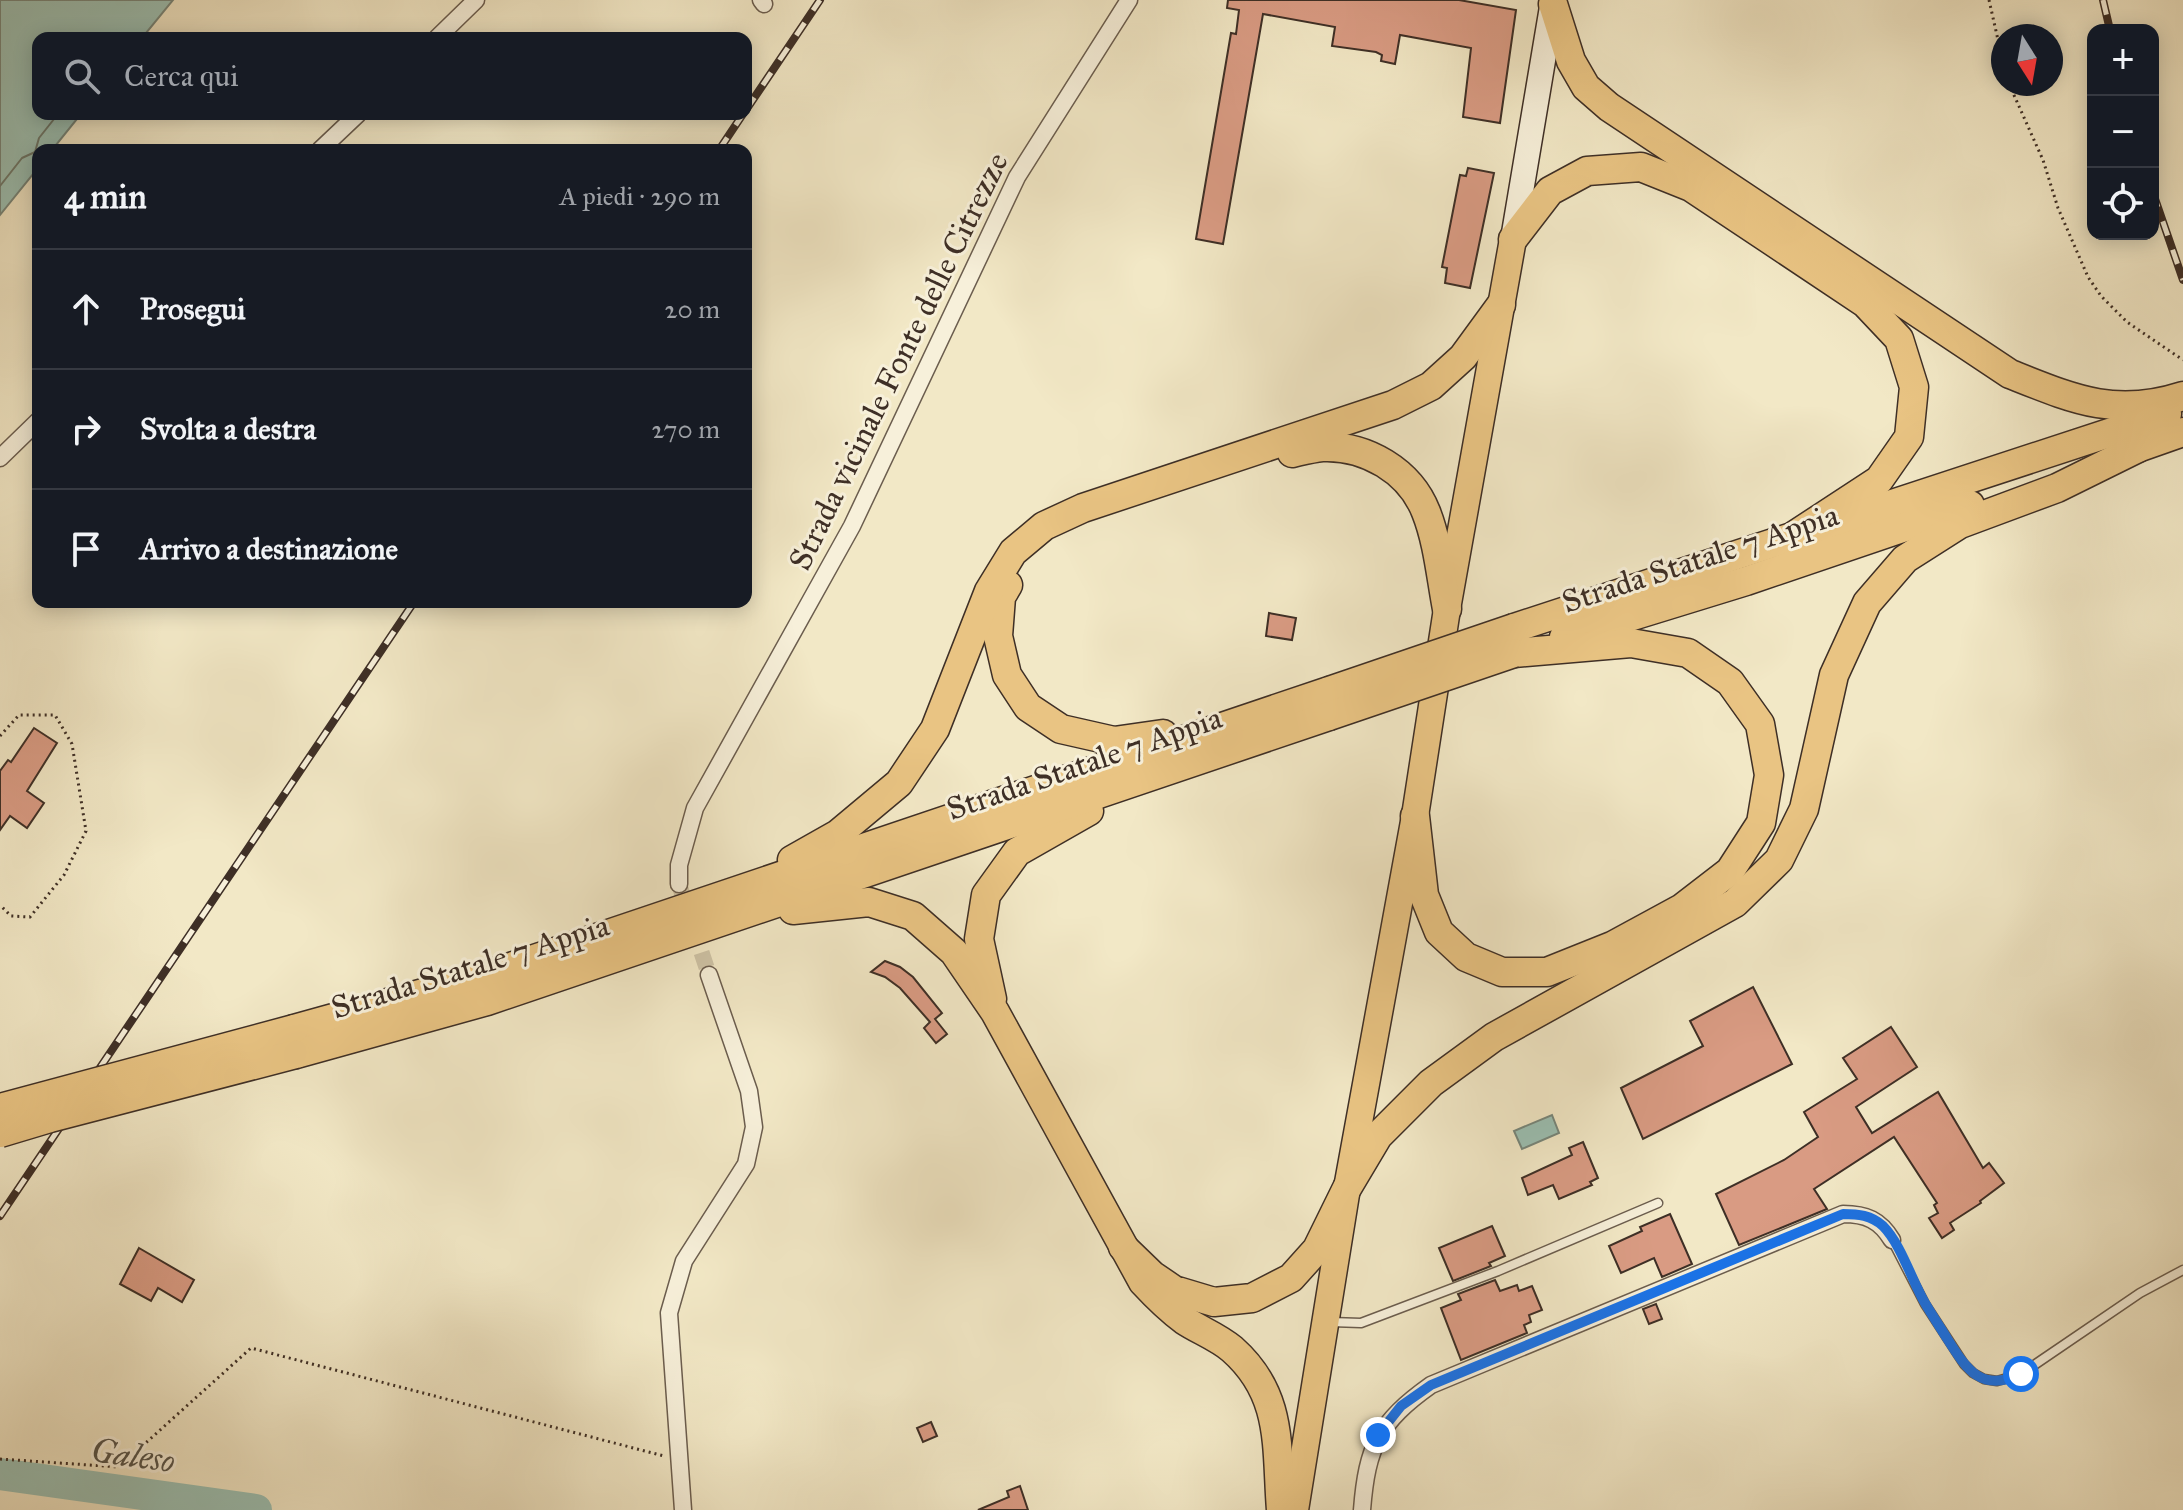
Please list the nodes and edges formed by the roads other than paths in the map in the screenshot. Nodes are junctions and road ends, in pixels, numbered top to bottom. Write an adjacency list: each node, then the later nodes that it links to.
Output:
1 (476, 0): 4 (street)
2 (1129, 0): 20 (street, Strada vicinale Fonte delle Citrezze)
3 (1553, 2): 7 (main road); 9 (highway)
4 (443, 32)
5 (352, 120): 6 (street)
6 (326, 144)
7 (1513, 239): 8 (main road); 13 (highway)
8 (1501, 305): 14 (main road); 21 (highway)
9 (2173, 416): 11 (highway, Strada Statale 7 Appia); 13 (highway, Strada Statale 7 Appia)
10 (32, 427): 12 (street)
11 (2138, 448): 15 (highway, Strada Statale 7 Appia); 27 (highway)
12 (0, 458)
13 (1795, 535): 15 (highway, Strada Statale 7 Appia)
14 (1447, 609): 17 (highway); 19 (main road)
15 (1514, 640): 16 (highway, Strada Statale 7 Appia, bridge); 19 (highway)
16 (1329, 704): 17 (highway, Strada Statale 7 Appia); 18 (highway, Strada Statale 7 Appia)
17 (1223, 727): 21 (highway, Strada Statale 7 Appia)
18 (1149, 777): 21 (highway, Strada Statale 7 Appia); 23 (highway)
19 (1415, 816): 27 (main road)
20 (679, 884)
21 (736, 905): 23 (highway); 24 (highway, Strada Statale 7 Appia)
22 (709, 975): 33 (street)
23 (995, 1012): 30 (highway)
24 (295, 1042): 25 (highway, Strada Statale 7 Appia, bridge); 26 (highway, Strada Statale 7 Appia, bridge)
25 (0, 1108)
26 (0, 1133)
27 (1347, 1188): 30 (highway); 32 (main road)
28 (1658, 1203): 32 (lane)
29 (1892, 1240): 31 (lane); 36 (street)
30 (1123, 1247): 34 (highway)
31 (2183, 1270)
32 (1325, 1322): 35 (main road)
33 (683, 1510)
34 (1281, 1510)
35 (1295, 1510)
36 (1362, 1510)

